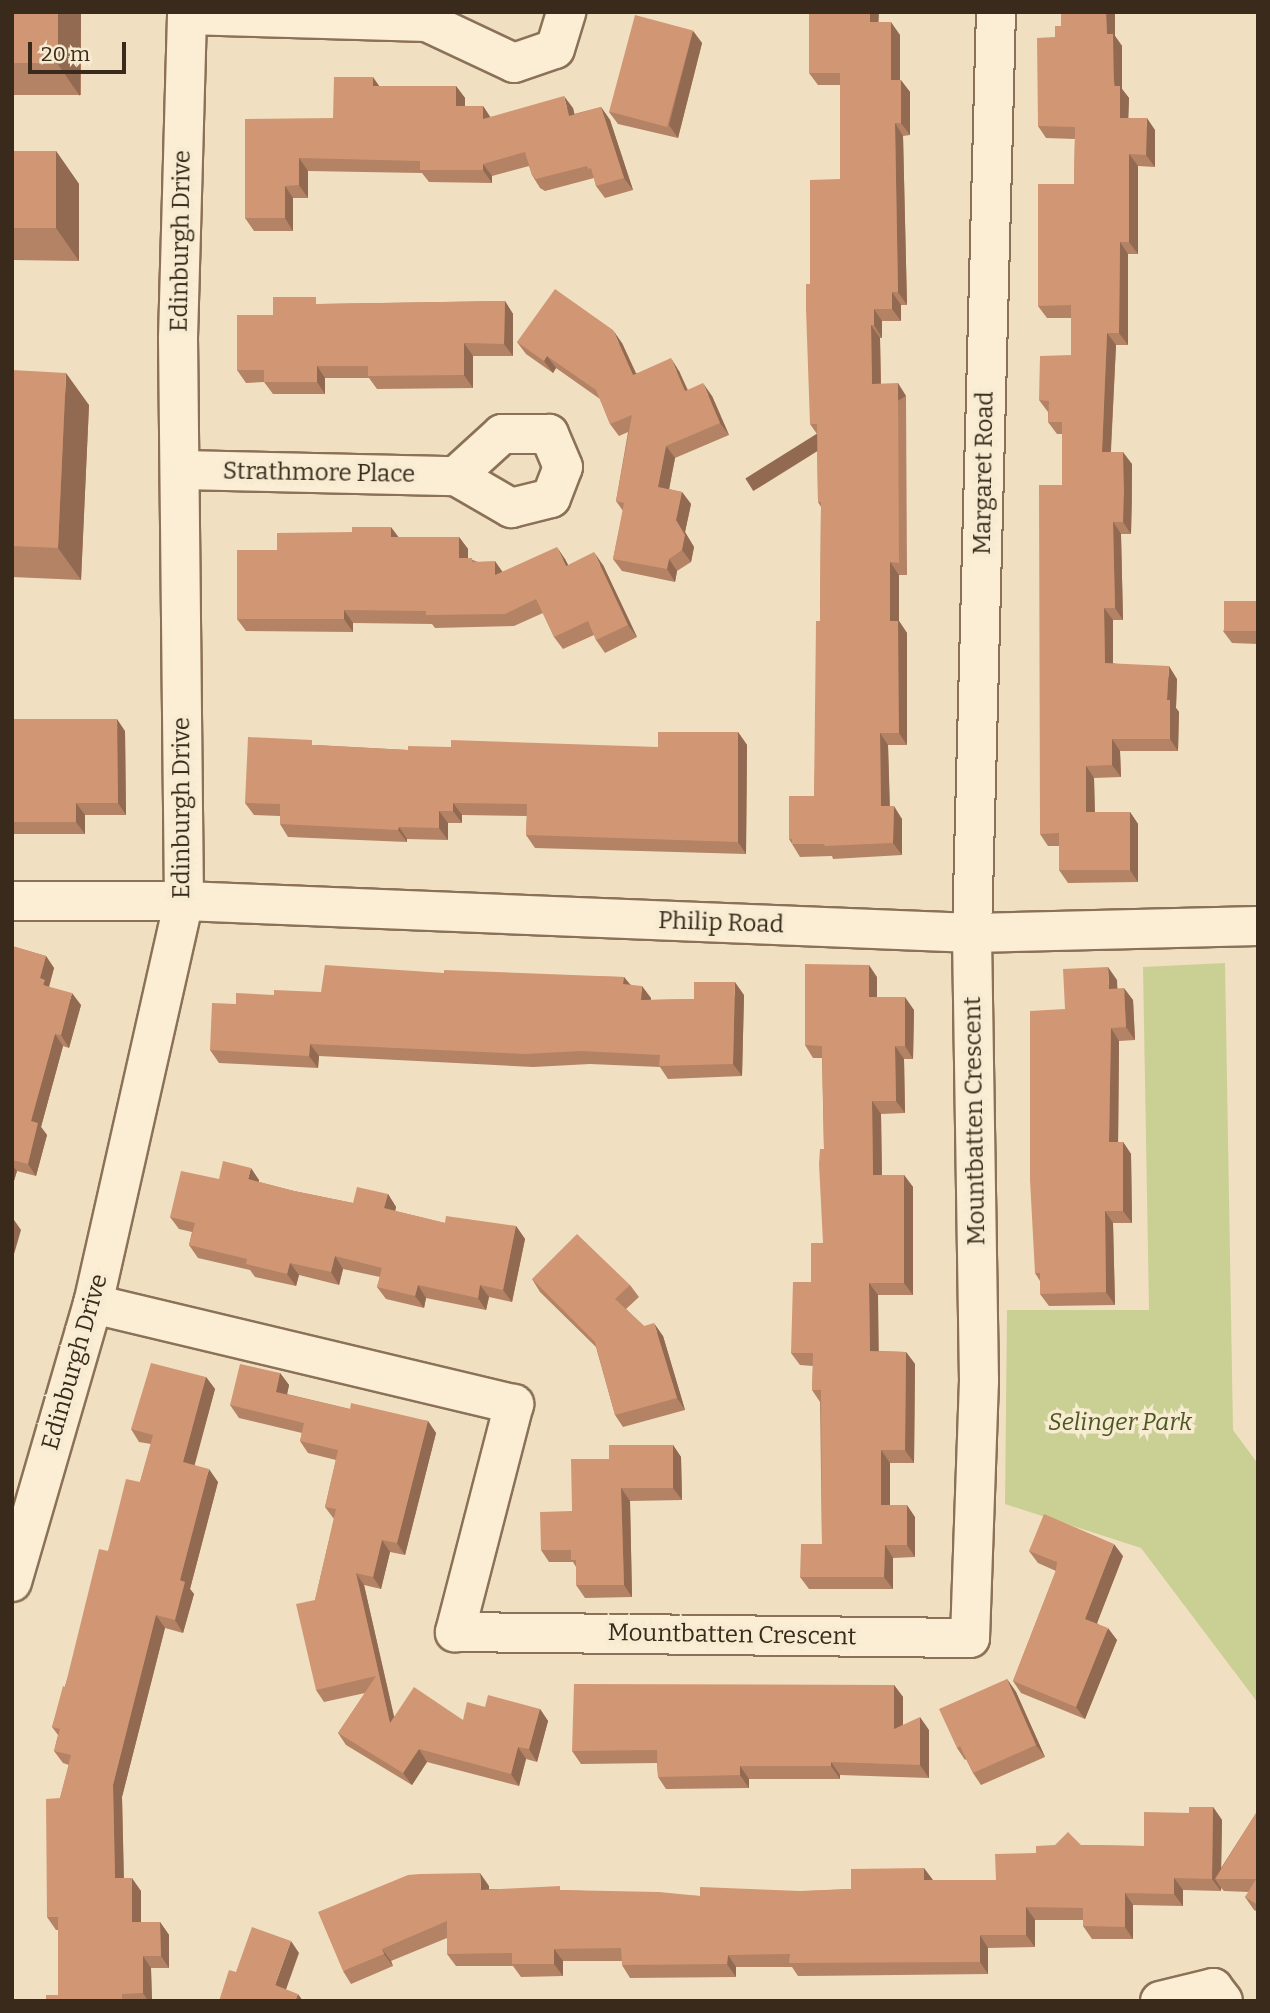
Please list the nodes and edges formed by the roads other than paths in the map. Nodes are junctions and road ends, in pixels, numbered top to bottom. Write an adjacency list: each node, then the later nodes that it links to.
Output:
1 (566, 12): 4 (street)
2 (996, 12): 10 (street, Margaret Road)
3 (187, 14): 4 (street); 5 (street, Edinburgh Drive)
4 (437, 17)
5 (182, 470): 6 (street, Strathmore Place); 8 (street, Edinburgh Drive)
6 (456, 476)
7 (12, 901): 8 (street, Philip Road)
8 (184, 901): 10 (street, Philip Road); 11 (street, Edinburgh Drive)
9 (1258, 926): 10 (street, Philip Road)
10 (972, 933): 11 (street, Mountbatten Crescent)
11 (93, 1304): 12 (street, Edinburgh Drive)
12 (12, 1583)
13 (1160, 2001): 14 (street)
14 (1223, 2001)

